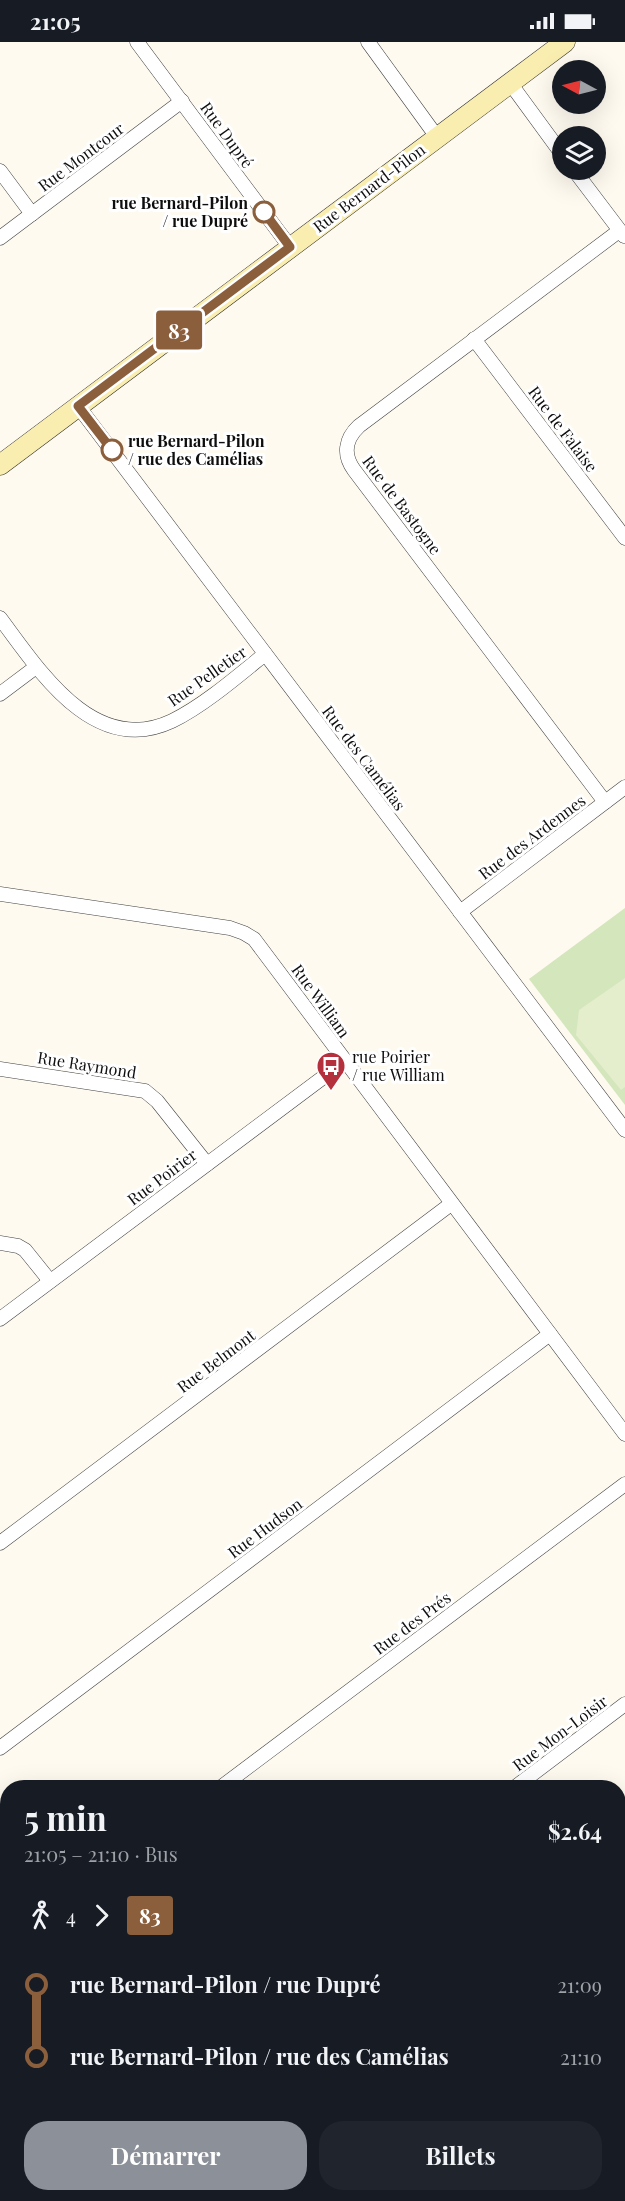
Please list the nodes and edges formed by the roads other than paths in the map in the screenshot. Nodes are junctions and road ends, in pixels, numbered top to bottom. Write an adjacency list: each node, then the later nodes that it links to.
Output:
1 (137, 42): 5 (street, Rue Dupré)
2 (368, 42): 6 (street)
3 (566, 42): 4 (main road, Rue Bernard-Pilon)
4 (510, 82): 6 (main road, Rue Bernard-Pilon); 7 (street)
5 (182, 101): 10 (street, Rue Montcour); 13 (street, Rue Dupré)
6 (437, 137): 13 (main road, Rue Bernard-Pilon)
7 (552, 140)
8 (0, 171): 10 (street)
9 (582, 180): 11 (street)
10 (32, 214): 12 (street, Rue Montcour)
11 (622, 234): 14 (street, Rue de Bastogne)
12 (0, 238)
13 (290, 247): 15 (main road, Rue Bernard-Pilon)
14 (474, 339): 17 (street, Rue de Falaise); 23 (street, Rue de Bastogne)
15 (78, 406): 16 (main road, Rue Bernard-Pilon); 19 (street, Rue des Camélias)
16 (0, 465)
17 (625, 538)
18 (0, 618): 20 (street, Rue Pelletier)
19 (265, 654): 20 (street, Rue Pelletier); 25 (street, Rue des Camélias)
20 (36, 667): 21 (street)
21 (0, 694)
22 (625, 788): 23 (street, Rue des Ardennes)
23 (605, 802): 25 (street, Rue des Ardennes)
24 (0, 894): 26 (street, Rue William)
25 (460, 912): 28 (street, Rue des Camélias)
26 (345, 1061): 29 (street, Rue Poirier); 30 (street, Rue William)
27 (0, 1069): 29 (street, Rue Raymond)
28 (625, 1130)
29 (207, 1164): 32 (street, Rue Poirier)
30 (451, 1204): 34 (street, Rue William); 37 (street, Rue Belmont)
31 (0, 1243): 32 (street)
32 (50, 1281): 33 (street, Rue Poirier)
33 (0, 1319)
34 (550, 1334): 35 (street, Rue William); 39 (street, Rue Hudson)
35 (625, 1434)
36 (625, 1484): 40 (street, Rue des Prés)
37 (0, 1543)
38 (625, 1704): 41 (street, Rue Mon-Loisir)
39 (0, 1748)
40 (231, 1780)
41 (525, 1780)

